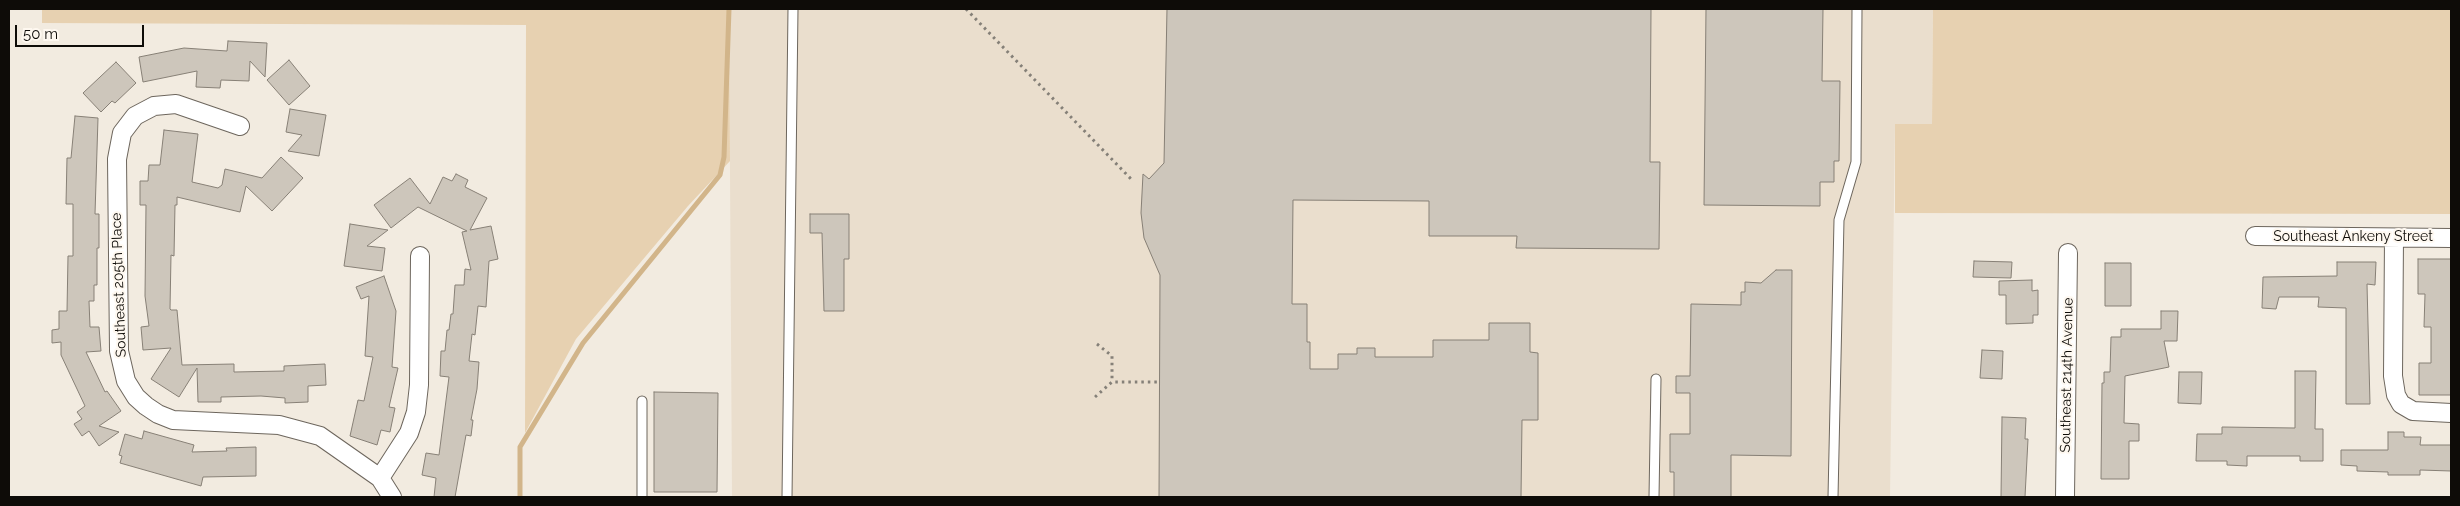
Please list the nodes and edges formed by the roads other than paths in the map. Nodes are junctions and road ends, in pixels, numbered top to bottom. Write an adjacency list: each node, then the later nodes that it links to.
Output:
1 (793, 9): 15 (lane)
2 (1857, 9): 17 (lane)
3 (240, 126): 12 (street, Southeast 205th Place)
4 (2255, 236): 5 (street, Southeast Ankeny Street)
5 (2394, 238): 6 (street, Southeast Ankeny Street); 11 (street)
6 (2451, 238)
7 (2068, 253): 18 (street, Southeast 214th Avenue)
8 (420, 256): 12 (street)
9 (1656, 379): 16 (lane)
10 (642, 401): 14 (lane)
11 (2451, 413)
12 (380, 478): 13 (street, Southeast 205th Place)
13 (392, 497)
14 (642, 497)
15 (787, 497)
16 (1654, 497)
17 (1833, 497)
18 (2065, 497)

